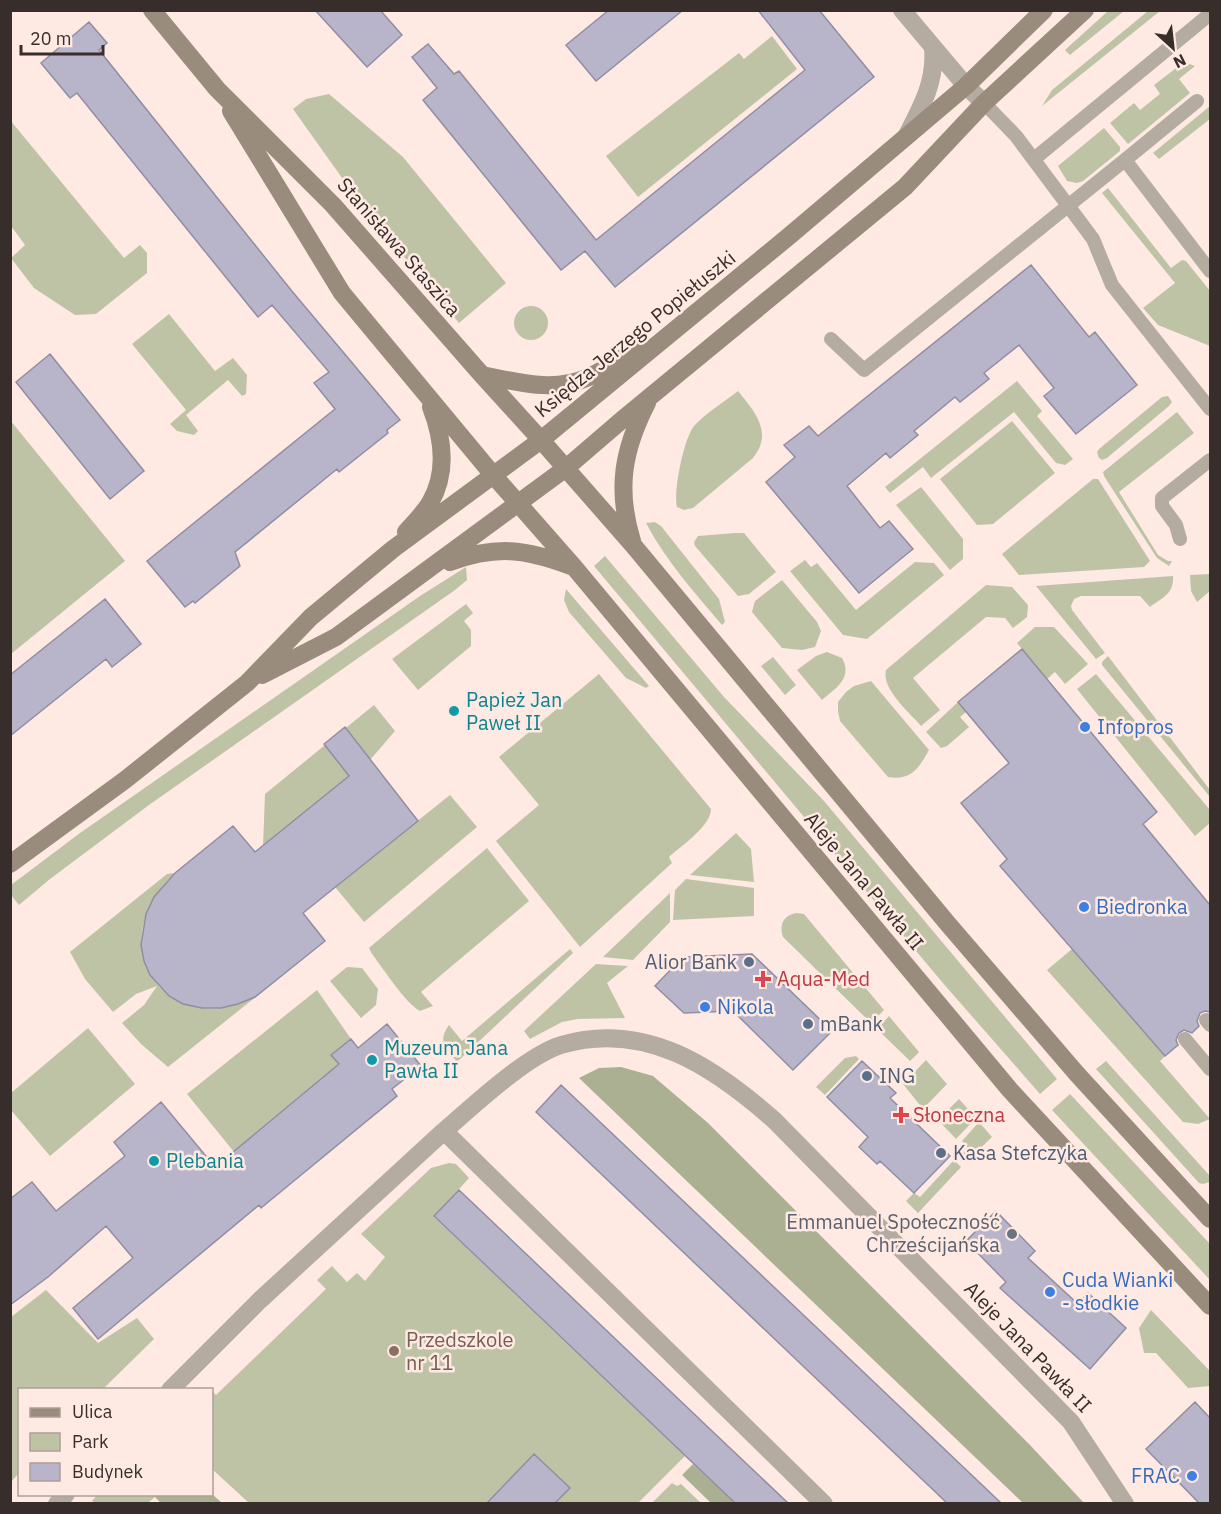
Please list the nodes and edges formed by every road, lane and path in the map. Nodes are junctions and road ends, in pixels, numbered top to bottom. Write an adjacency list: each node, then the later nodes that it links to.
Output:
1 (152, 10): 8 (main road, Stanisława Staszica)
2 (902, 10): 6 (street)
3 (1044, 10): 7 (main road, Księdza Jerzego Popiełuszki)
4 (1085, 10): 10 (main road, Księdza Jerzego Popiełuszki)
5 (1210, 14): 12 (lane)
6 (933, 48): 7 (street); 11 (street)
7 (966, 86): 10 (street); 11 (main road, Księdza Jerzego Popiełuszki)
8 (217, 89): 18 (main road, Stanisława Staszica); 20 (main road, Stanisława Staszica)
9 (1197, 101): 13 (lane)
10 (984, 103): 12 (lane); 19 (main road, Księdza Jerzego Popiełuszki)
11 (907, 135): 16 (main road, Księdza Jerzego Popiełuszki)
12 (1034, 159): 14 (lane)
13 (1125, 160): 14 (lane); 15 (lane)
14 (1067, 206): 17 (lane); 21 (lane)
15 (1210, 271)
16 (679, 326): 18 (main road); 22 (main road, Księdza Jerzego Popiełuszki)
17 (831, 339)
18 (482, 375): 22 (main road, Stanisława Staszica)
19 (651, 395): 24 (main road, Księdza Jerzego Popiełuszki); 28 (main road)
20 (427, 397): 25 (main road, Stanisława Staszica); 29 (main road)
21 (1210, 409)
22 (541, 440): 24 (main road, Aleje Jana Pawła II); 25 (main road, Księdza Jerzego Popiełuszki)
23 (1210, 460): 27 (lane)
24 (566, 468): 26 (main road, Księdza Jerzego Popiełuszki); 28 (main road, Aleje Jana Pawła II)
25 (494, 476): 26 (main road, Aleje Jana Pawła II); 29 (main road, Księdza Jerzego Popiełuszki)
26 (519, 504): 30 (main road, Aleje Jana Pawła II); 31 (main road, Księdza Jerzego Popiełuszki)
27 (1180, 539)
28 (633, 545): 37 (main road, Aleje Jana Pawła II)
29 (393, 549): 32 (main road, Księdza Jerzego Popiełuszki)
30 (574, 567): 31 (main road); 38 (main road, Aleje Jana Pawła II)
31 (429, 570): 32 (main road, Księdza Jerzego Popiełuszki)
32 (247, 683): 33 (main road, Księdza Jerzego Popiełuszki)
33 (10, 864)
34 (1185, 1039): 35 (lane)
35 (1210, 1069)
36 (444, 1131): 39 (street, Aleje Jana Pawła II); 40 (street); 41 (street, Aleje Jana Pawła II)
37 (1210, 1219)
38 (1210, 1306)
39 (171, 1388)
40 (824, 1503)
41 (1125, 1503)

